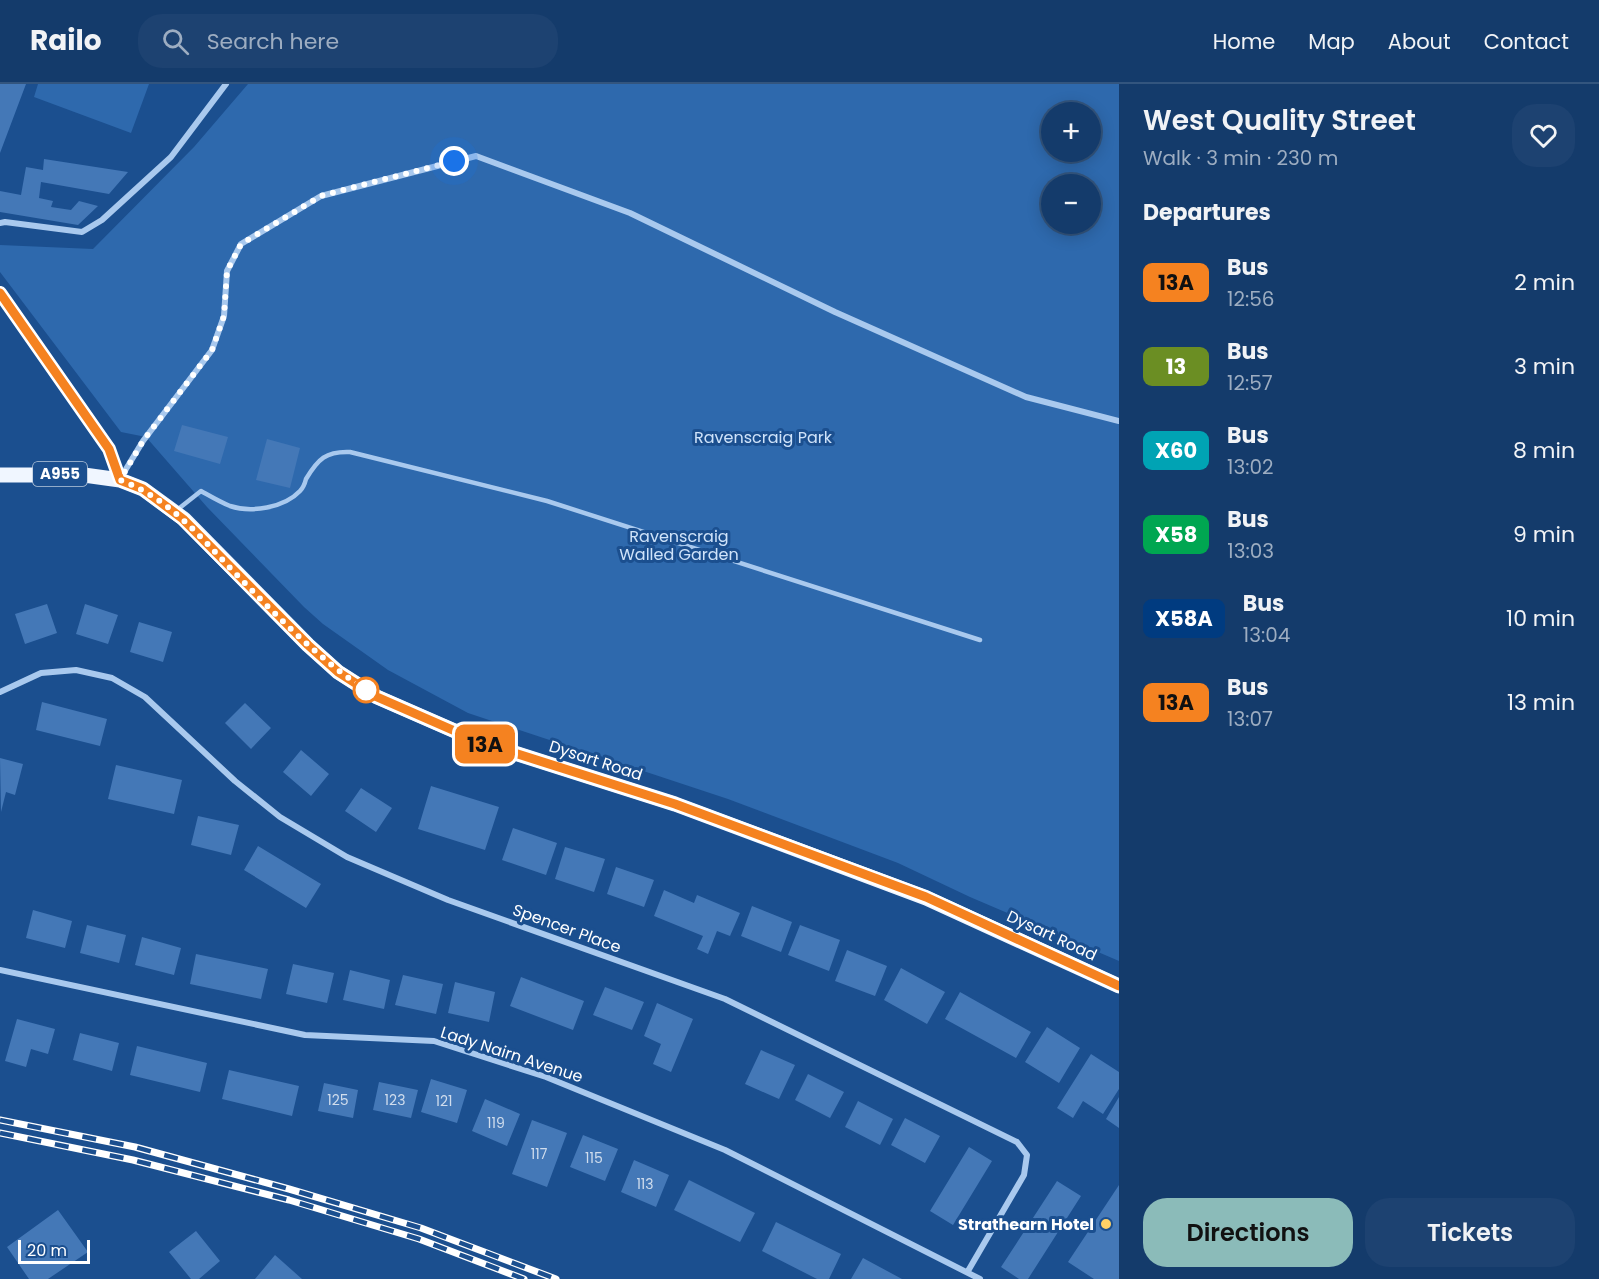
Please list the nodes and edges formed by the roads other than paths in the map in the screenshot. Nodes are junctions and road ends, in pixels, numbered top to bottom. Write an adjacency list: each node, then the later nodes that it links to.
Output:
1 (226, 84): 2 (street)
2 (0, 223)
3 (0, 293): 6 (street)
4 (1119, 422): 6 (street)
5 (0, 475): 6 (main road, A955)
6 (120, 480): 7 (main road, Dysart Road / A955)
7 (175, 512): 8 (lane); 11 (main road, Dysart Road / A955)
8 (980, 640)
9 (0, 692): 12 (street, Spencer Place)
10 (0, 970): 12 (street, Lady Nairn Avenue)
11 (1119, 986)
12 (968, 1271): 13 (street, Lady Nairn Avenue)
13 (980, 1279)

